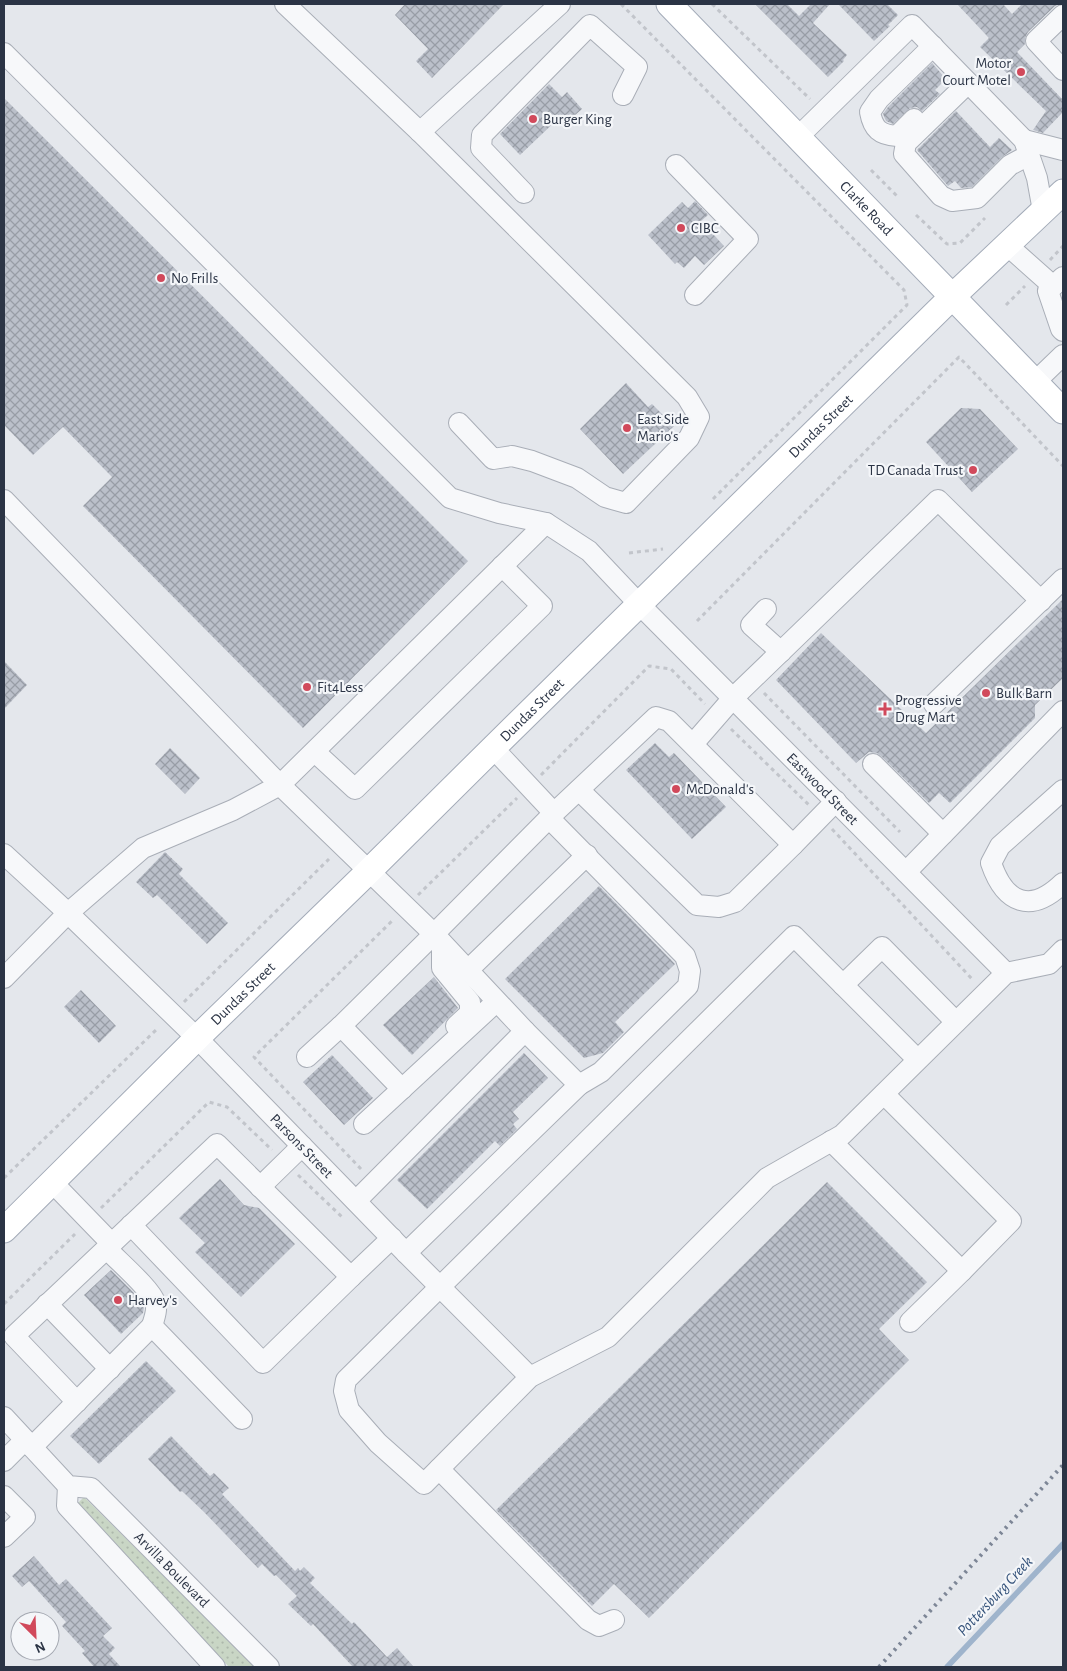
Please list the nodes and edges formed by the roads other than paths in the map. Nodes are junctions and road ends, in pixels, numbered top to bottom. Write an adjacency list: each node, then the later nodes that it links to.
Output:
1 (285, 4): 10 (street)
2 (560, 4): 10 (street)
3 (669, 4): 11 (main road, Clarke Road)
4 (1063, 15): 7 (street)
5 (933, 46): 8 (street); 8 (street); 11 (street)
6 (4, 53): 28 (street)
7 (1063, 70)
8 (964, 78): 12 (street); 12 (street)
9 (622, 95): 16 (street)
10 (420, 132): 26 (street)
11 (798, 136): 21 (main road, Clarke Road)
12 (1027, 147): 13 (street); 17 (street)
13 (1063, 150)
14 (676, 165): 20 (street)
15 (1063, 192): 17 (main road, Dundas Street)
16 (524, 193)
17 (1043, 211): 18 (main road, Dundas Street)
18 (1007, 245): 19 (street); 21 (main road, Dundas Street)
19 (1058, 281): 22 (street)
20 (695, 295)
21 (953, 296): 24 (main road, Clarke Road); 32 (main road, Dundas Street)
22 (1063, 331)
23 (1063, 355): 24 (street)
24 (1035, 382): 25 (main road, Clarke Road)
25 (1063, 411)
26 (459, 424)
27 (4, 500): 42 (street)
28 (546, 524): 29 (street); 32 (street, Eastwood Street)
29 (502, 566): 40 (street); 40 (street)
30 (1063, 579): 31 (street)
31 (1041, 601): 34 (street); 36 (street)
32 (639, 604): 35 (street, Eastwood Street); 39 (main road, Dundas Street)
33 (766, 609): 34 (street)
34 (781, 652): 35 (street)
35 (733, 698): 38 (street); 45 (street, Eastwood Street)
36 (934, 704)
37 (1063, 711): 47 (street)
38 (693, 744): 43 (street); 48 (street)
39 (493, 748): 46 (street); 51 (main road, Dundas Street)
40 (315, 752): 42 (street)
41 (873, 764): 47 (street)
42 (280, 785): 51 (street); 54 (street)
43 (579, 790): 46 (street); 48 (street)
44 (1063, 790): 53 (street)
45 (836, 801): 48 (street); 52 (street, Eastwood Street)
46 (552, 815): 50 (street); 55 (street)
47 (943, 834): 52 (street)
48 (793, 845)
49 (4, 854): 54 (street, Parsons Street)
50 (588, 855): 57 (street); 69 (street)
51 (370, 871): 55 (street); 65 (main road, Dundas Street)
52 (906, 872): 58 (street, Eastwood Street)
53 (1063, 883)
54 (68, 913): 59 (street); 65 (street, Parsons Street)
55 (438, 939): 57 (street); 63 (street); 68 (street)
56 (1063, 950): 58 (street)
57 (468, 970): 61 (street)
58 (1006, 973): 62 (street)
59 (4, 978)
60 (843, 985): 62 (street); 67 (street); 85 (street)
61 (496, 1002): 64 (street); 68 (street)
62 (956, 1022): 67 (street)
63 (341, 1026): 66 (street); 70 (street)
64 (525, 1031): 69 (street); 77 (street)
65 (197, 1038): 74 (street, Parsons Street); 75 (main road, Dundas Street)
66 (307, 1057)
67 (918, 1060): 71 (street)
68 (416, 1075): 70 (street)
69 (579, 1085): 82 (street)
70 (402, 1089): 72 (street)
71 (884, 1094): 73 (street); 83 (street)
72 (364, 1124)
73 (831, 1141): 83 (street); 90 (street)
74 (302, 1146): 76 (street); 77 (street, Parsons Street)
75 (52, 1182): 79 (main road, Dundas Street); 81 (street)
76 (260, 1187): 78 (street); 84 (street)
77 (356, 1202): 80 (street, Parsons Street)
78 (132, 1225): 81 (street); 84 (street)
79 (4, 1230)
80 (392, 1238): 82 (street, Parsons Street); 84 (street)
81 (109, 1246): 86 (street); 88 (street)
82 (406, 1253): 85 (street, Parsons Street)
83 (962, 1271): 87 (street)
84 (351, 1277)
85 (440, 1287): 90 (street, Parsons Street); 96 (street)
86 (48, 1304): 89 (street); 91 (street)
87 (910, 1322)
88 (152, 1326): 89 (street); 93 (street)
89 (110, 1369): 91 (street)
90 (530, 1377): 96 (street)
91 (77, 1402): 94 (street)
92 (4, 1417): 94 (street)
93 (242, 1420)
94 (28, 1443): 95 (street); 97 (street)
95 (4, 1461)
96 (439, 1470): 100 (street)
97 (68, 1486): 101 (street); 102 (street, Arvilla Boulevard)
98 (4, 1496): 99 (street)
99 (4, 1537)
100 (614, 1620)
101 (215, 1667)
102 (270, 1667)

